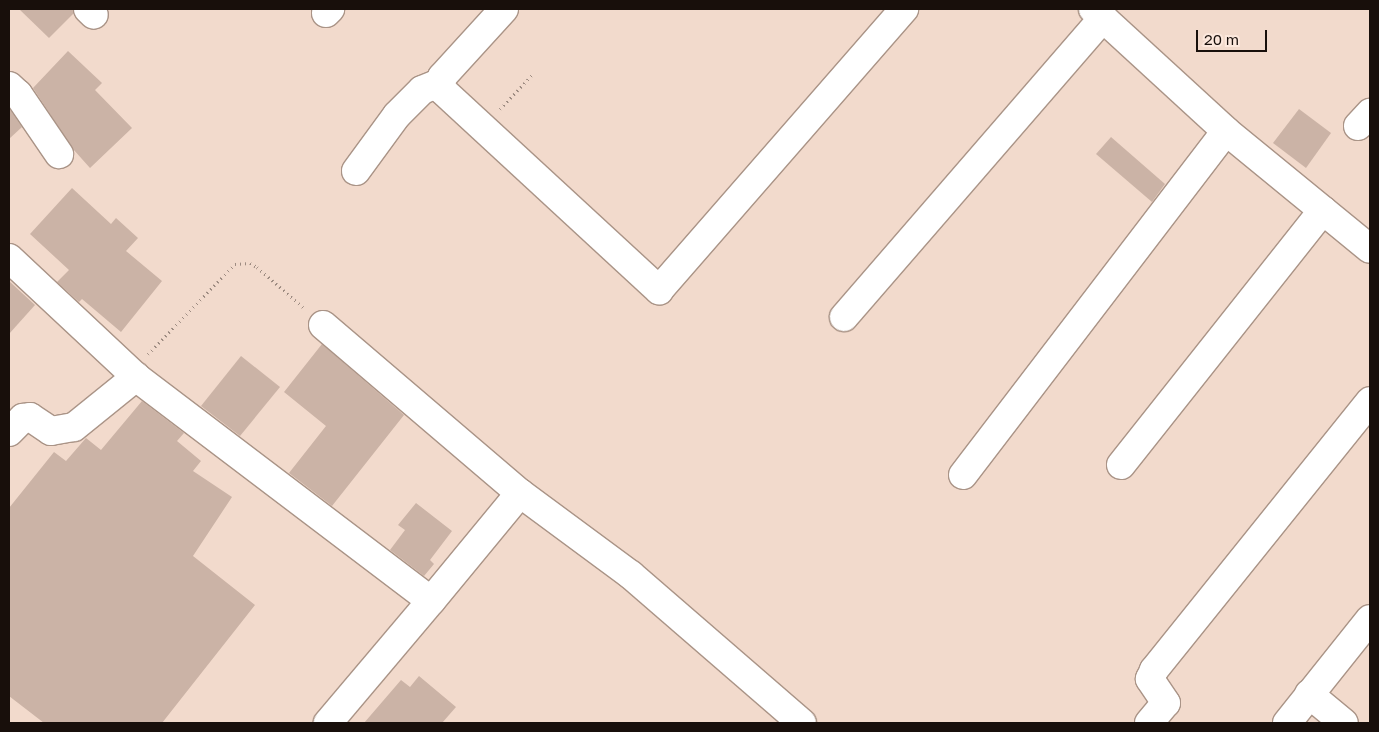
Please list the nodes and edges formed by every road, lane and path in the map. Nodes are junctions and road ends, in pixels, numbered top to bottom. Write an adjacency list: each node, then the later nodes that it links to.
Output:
1 (504, 9): 5 (street)
2 (904, 9): 7 (street)
3 (1098, 13): 8 (street); 14 (street)
4 (533, 74): 7 (path)
5 (439, 83): 7 (street); 10 (street)
6 (9, 86): 9 (street)
7 (483, 128)
8 (1226, 131): 11 (street); 20 (street)
9 (59, 154)
10 (356, 171)
11 (1323, 210): 12 (street); 19 (street)
12 (1370, 250)
13 (9, 258): 16 (street)
14 (844, 317)
15 (323, 325): 16 (path); 21 (street)
16 (134, 374): 18 (street); 22 (street)
17 (1370, 401): 27 (street)
18 (9, 432)
19 (1120, 465)
20 (963, 475)
21 (520, 493): 22 (street); 26 (street)
22 (431, 601): 25 (street)
23 (1370, 620): 24 (street)
24 (1309, 694): 28 (street); 29 (street)
25 (328, 723)
26 (802, 723)
27 (1149, 723)
28 (1287, 723)
29 (1344, 723)

